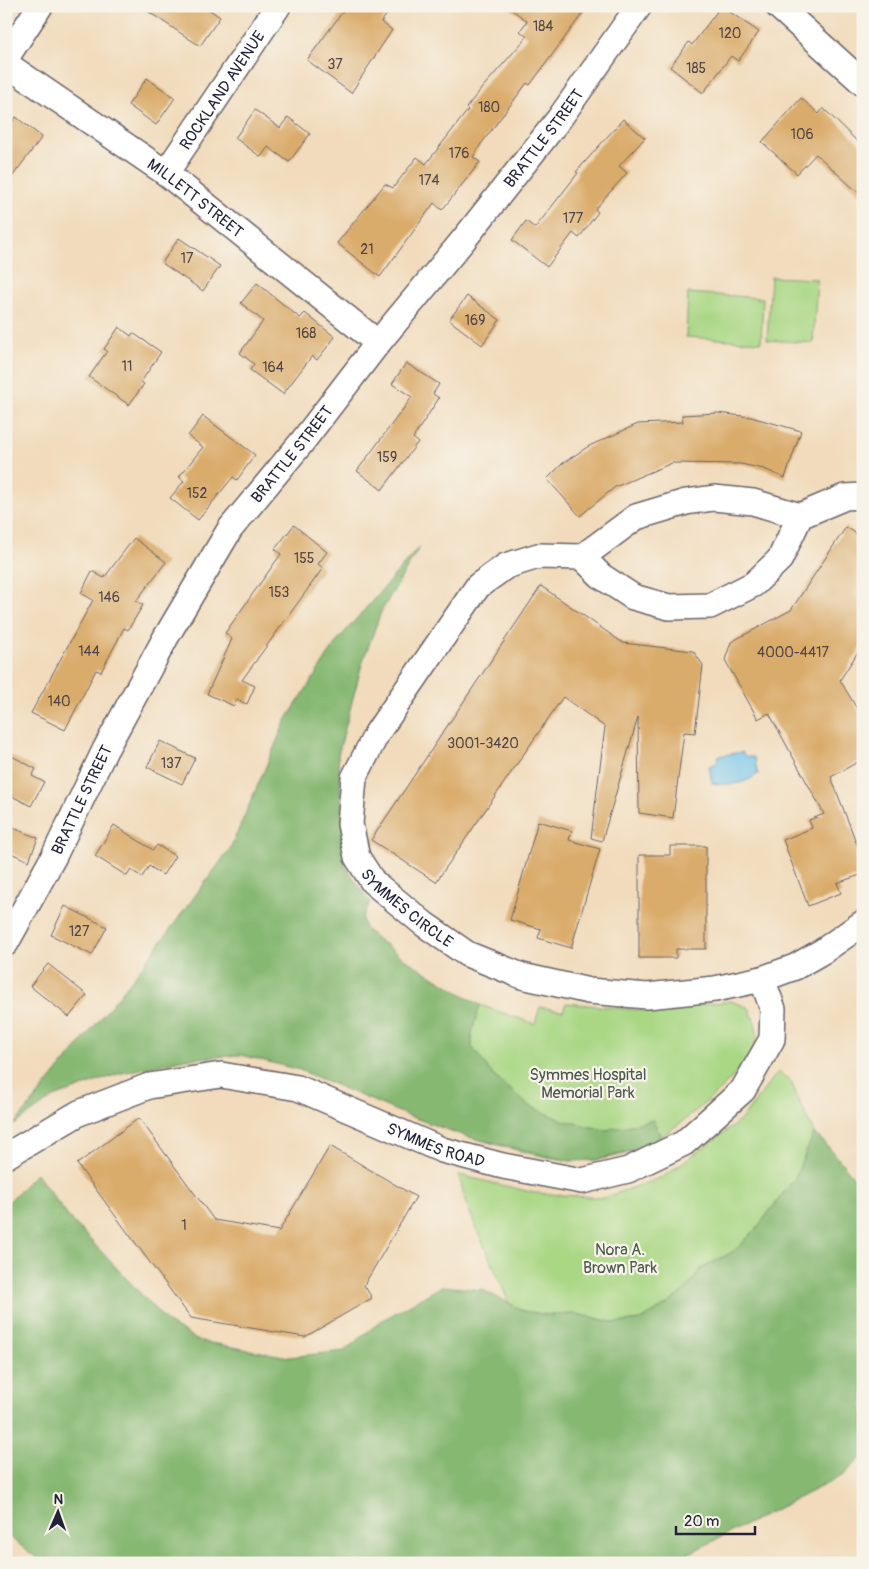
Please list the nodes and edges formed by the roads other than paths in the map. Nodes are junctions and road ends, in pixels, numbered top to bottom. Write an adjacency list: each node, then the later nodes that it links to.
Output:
1 (40, 6): 5 (street)
2 (278, 6): 8 (street, ROCKLAND AVENUE)
3 (639, 6): 9 (street, BRATTLE STREET)
4 (778, 6): 7 (street)
5 (6, 58)
6 (6, 64): 8 (street, MILLETT STREET)
7 (863, 82)
8 (166, 173): 9 (street, MILLETT STREET)
9 (378, 343): 14 (street, BRATTLE STREET)
10 (863, 496): 11 (street)
11 (800, 516): 12 (street); 12 (street)
12 (582, 557): 15 (street, SYMMES CIRCLE)
13 (863, 923): 15 (street, SYMMES CIRCLE)
14 (6, 943)
15 (762, 979): 16 (street, SYMMES ROAD)
16 (6, 1156)

